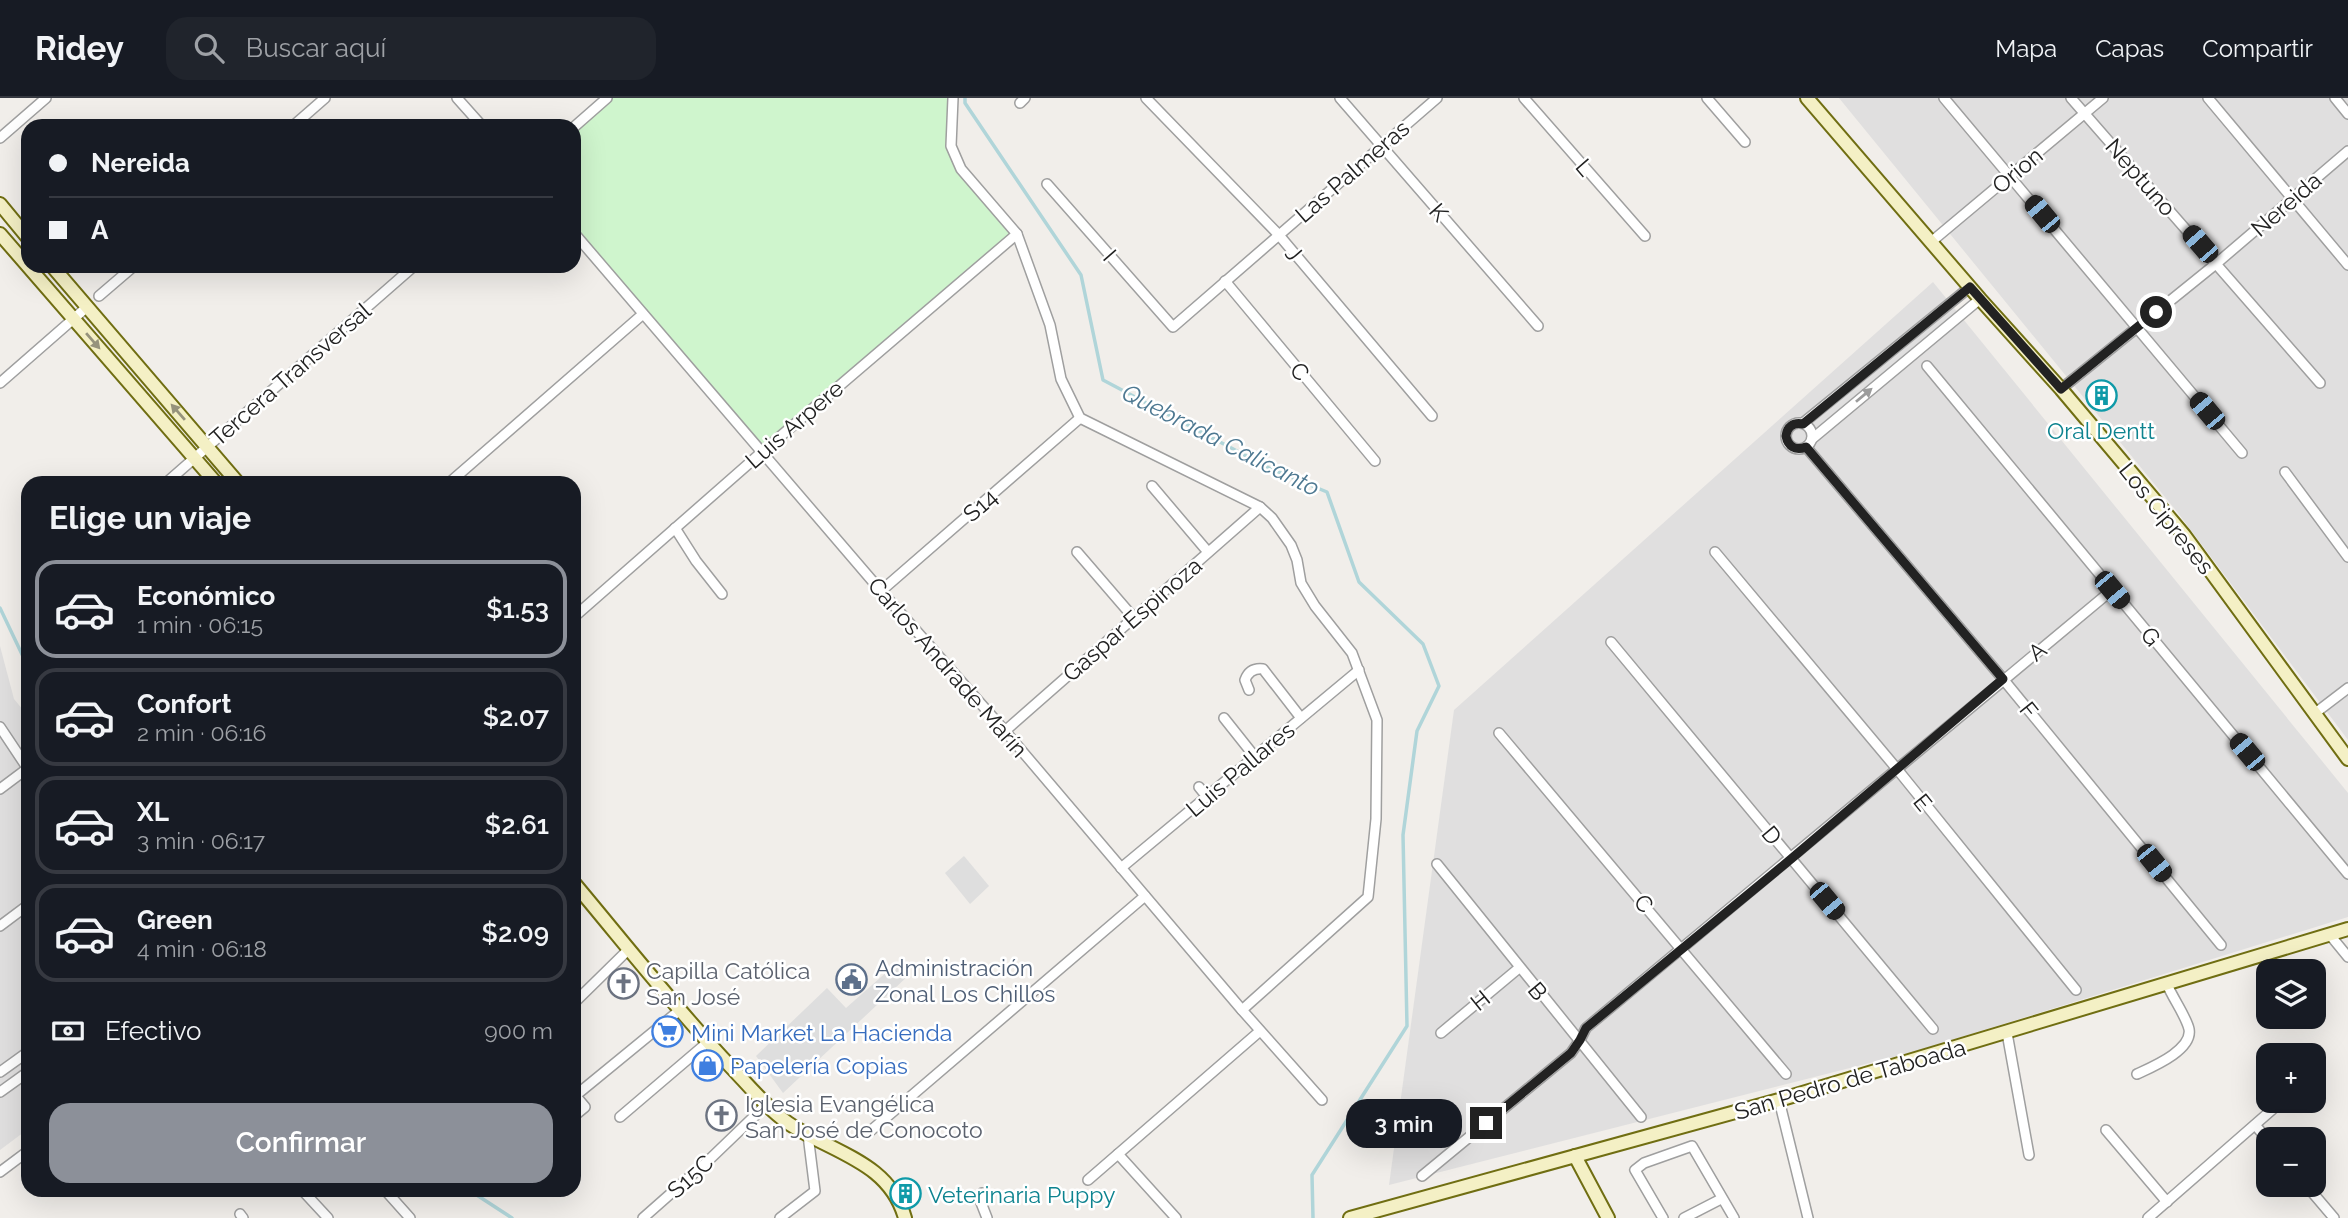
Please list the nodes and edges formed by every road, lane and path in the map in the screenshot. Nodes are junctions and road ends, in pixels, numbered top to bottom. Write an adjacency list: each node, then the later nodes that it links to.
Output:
1 (46, 98): 19 (street)
2 (325, 98): 20 (street)
3 (457, 98): 21 (street)
4 (607, 98): 23 (street)
5 (953, 98): 33 (street)
6 (1146, 98): 34 (street, J)
7 (1340, 98): 26 (street, K)
8 (1437, 98): 26 (street, Las Palmeras)
9 (1524, 98): 35 (street, L)
10 (1707, 98): 25 (street)
11 (1807, 98): 38 (street, Los Cipreses)
12 (1944, 98): 28 (street)
13 (2071, 98): 17 (street, Neptuno)
14 (2103, 98): 17 (street, Orion)
15 (2208, 98): 30 (street)
16 (2335, 98): 18 (street)
17 (2085, 114): 28 (street, Orion); 40 (street, Neptuno)
18 (2348, 114)
19 (22, 119)
20 (301, 119)
21 (476, 119)
22 (21, 120): 24 (street)
23 (581, 121)
24 (0, 138)
25 (1745, 142)
26 (1382, 145): 34 (street, Las Palmeras); 53 (street, K)
27 (2348, 151): 30 (street, Nereida)
28 (2010, 176): 38 (street, Orion); 55 (street)
29 (1047, 184): 54 (street, I)
30 (2292, 200): 40 (street, Nereida); 41 (street)
31 (0, 204): 32 (street)
32 (21, 230)
33 (1017, 234): 61 (street); 65 (street, Luis Arpere)
34 (1278, 234): 46 (street, Las Palmeras); 60 (street, J)
35 (1645, 236)
36 (2, 241): 39 (street)
37 (581, 241): 51 (street, Carlos Andrade Marín)
38 (1931, 242): 47 (street, Los Cipreses)
39 (21, 262)
40 (2217, 263): 55 (street, Nereida); 58 (street, Neptuno)
41 (2348, 265)
42 (31, 273): 52 (street)
43 (58, 273): 50 (street)
44 (126, 273): 48 (street)
45 (406, 273): 64 (street, Tercera Transversal)
46 (1225, 281): 54 (street, Las Palmeras); 68 (street, C)
47 (1970, 287): 49 (street, Los Cipreses); 62 (street)
48 (99, 296)
49 (1980, 299): 59 (street, Los Cipreses); 63 (street, one-way to 49)
50 (87, 307): 52 (street); 64 (street, one-way to 50)
51 (643, 314): 65 (street, Carlos Andrade Marín); 73 (street)
52 (73, 319): 57 (street); 67 (street, one-way to 67)
53 (1538, 326)
54 (1173, 327)
55 (2136, 328): 59 (street, Nereida); 66 (street)
56 (1927, 366): 81 (street, G)
57 (0, 383)
58 (2320, 383)
59 (2061, 389): 91 (street, Los Cipreses)
60 (1432, 416)
61 (1080, 418): 75 (street); 82 (street, S14)
62 (1803, 424): 63 (street); 63 (street)
63 (1809, 443): 88 (street, F)
64 (207, 447): 67 (street, Tercera Transversal); 72 (street)
65 (762, 452): 76 (street, Luis Arpere); 82 (street, Carlos Andrade Marín)
66 (2242, 453)
67 (194, 458): 70 (street, Tercera Transversal); 71 (street)
68 (1375, 461)
69 (2285, 472): 80 (street)
70 (174, 476)
71 (210, 476)
72 (232, 476)
73 (457, 476)
74 (1152, 486): 78 (street)
75 (1260, 507): 78 (street, Gaspar Espinoza); 87 (street)
76 (675, 528): 83 (street); 84 (street, Luis Arpere)
77 (1077, 552): 85 (street)
78 (1208, 552): 85 (street, Gaspar Espinoza)
79 (1715, 552): 100 (street, E)
80 (2348, 557)
81 (2112, 590): 88 (street, A); 108 (street, G)
82 (881, 591): 95 (street, Carlos Andrade Marín)
83 (722, 594)
84 (581, 611)
85 (1133, 617): 95 (street, Gaspar Espinoza)
86 (1611, 642): 105 (street, D)
87 (1359, 670): 93 (street, Luis Pallares); 124 (street)
88 (2003, 679): 100 (street, A); 115 (street, F)
89 (2348, 688): 91 (street)
90 (1249, 690): 93 (street)
91 (2314, 713): 99 (street, Los Cipreses)
92 (1224, 718): 97 (street)
93 (1301, 718): 97 (street, Luis Pallares)
94 (0, 727): 98 (street)
95 (1005, 732): 107 (street, Carlos Andrade Marín)
96 (1499, 733): 116 (street, C)
97 (1255, 757): 104 (street, Luis Pallares)
98 (21, 758)
99 (2348, 759)
100 (1896, 769): 105 (street, A); 121 (street, E)
101 (21, 773): 103 (street)
102 (1199, 788): 104 (street)
103 (0, 789)
104 (1207, 797): 107 (street, Luis Pallares)
105 (1791, 859): 116 (street, A); 125 (street, D)
106 (1437, 864): 119 (street, B)
107 (1121, 868): 110 (street, Carlos Andrade Marín)
108 (2348, 874)
109 (581, 891): 117 (street)
110 (1146, 896): 124 (street, Carlos Andrade Marín); 146 (street)
111 (21, 910): 112 (street)
112 (0, 926)
113 (2348, 929): 114 (street, San Pedro de Taboada)
114 (2330, 935): 118 (street); 120 (street, San Pedro de Taboada)
115 (2221, 945)
116 (1682, 948): 129 (street, A); 133 (street, C)
117 (629, 949): 122 (street); 123 (street)
118 (2348, 957)
119 (1519, 968): 127 (street, H); 129 (street, B)
120 (2167, 984): 128 (street, San Pedro de Taboada); 134 (street)
121 (2076, 990)
122 (581, 996)
123 (680, 1010): 130 (street); 136 (street)
124 (1242, 1010): 126 (street, Carlos Andrade Marín)
125 (1933, 1028)
126 (1260, 1031): 138 (street, Carlos Andrade Marín); 148 (street)
127 (1441, 1032)
128 (2007, 1033): 139 (street, San Pedro de Taboada); 149 (street)
129 (1580, 1040): 143 (street, B); 153 (street, A)
130 (708, 1042): 140 (street); 142 (street)
131 (21, 1057): 132 (street)
132 (0, 1072)
133 (1786, 1074)
134 (2137, 1074)
135 (21, 1077): 137 (street)
136 (581, 1090)
137 (0, 1092)
138 (1322, 1100)
139 (1779, 1100): 151 (street, San Pedro de Taboada); 173 (street)
140 (766, 1104): 147 (street); 163 (street, S15C)
141 (2268, 1113): 144 (street)
142 (620, 1117)
143 (1641, 1117)
144 (2255, 1125): 160 (street)
145 (2106, 1130): 160 (street)
146 (869, 1133)
147 (808, 1135): 164 (street); 165 (street)
148 (1118, 1154): 154 (street); 167 (street)
149 (2029, 1155)
150 (21, 1156): 152 (street)
151 (1576, 1156): 168 (street, San Pedro de Taboada); 169 (street)
152 (0, 1172)
153 (1422, 1176)
154 (1088, 1180)
155 (982, 1193): 166 (street)
156 (308, 1197): 161 (street)
157 (391, 1197): 162 (street)
158 (2316, 1197): 175 (street)
159 (1721, 1199): 170 (street); 171 (street); 172 (street)
160 (2167, 1202): 174 (street)
161 (328, 1218)
162 (410, 1218)
163 (643, 1218)
164 (780, 1218)
165 (905, 1218)
166 (987, 1218)
167 (1176, 1218)
168 (1350, 1218)
169 (1608, 1218)
170 (1663, 1218)
171 (1684, 1218)
172 (1734, 1218)
173 (1808, 1218)
174 (2148, 1218)
175 (2334, 1218)

